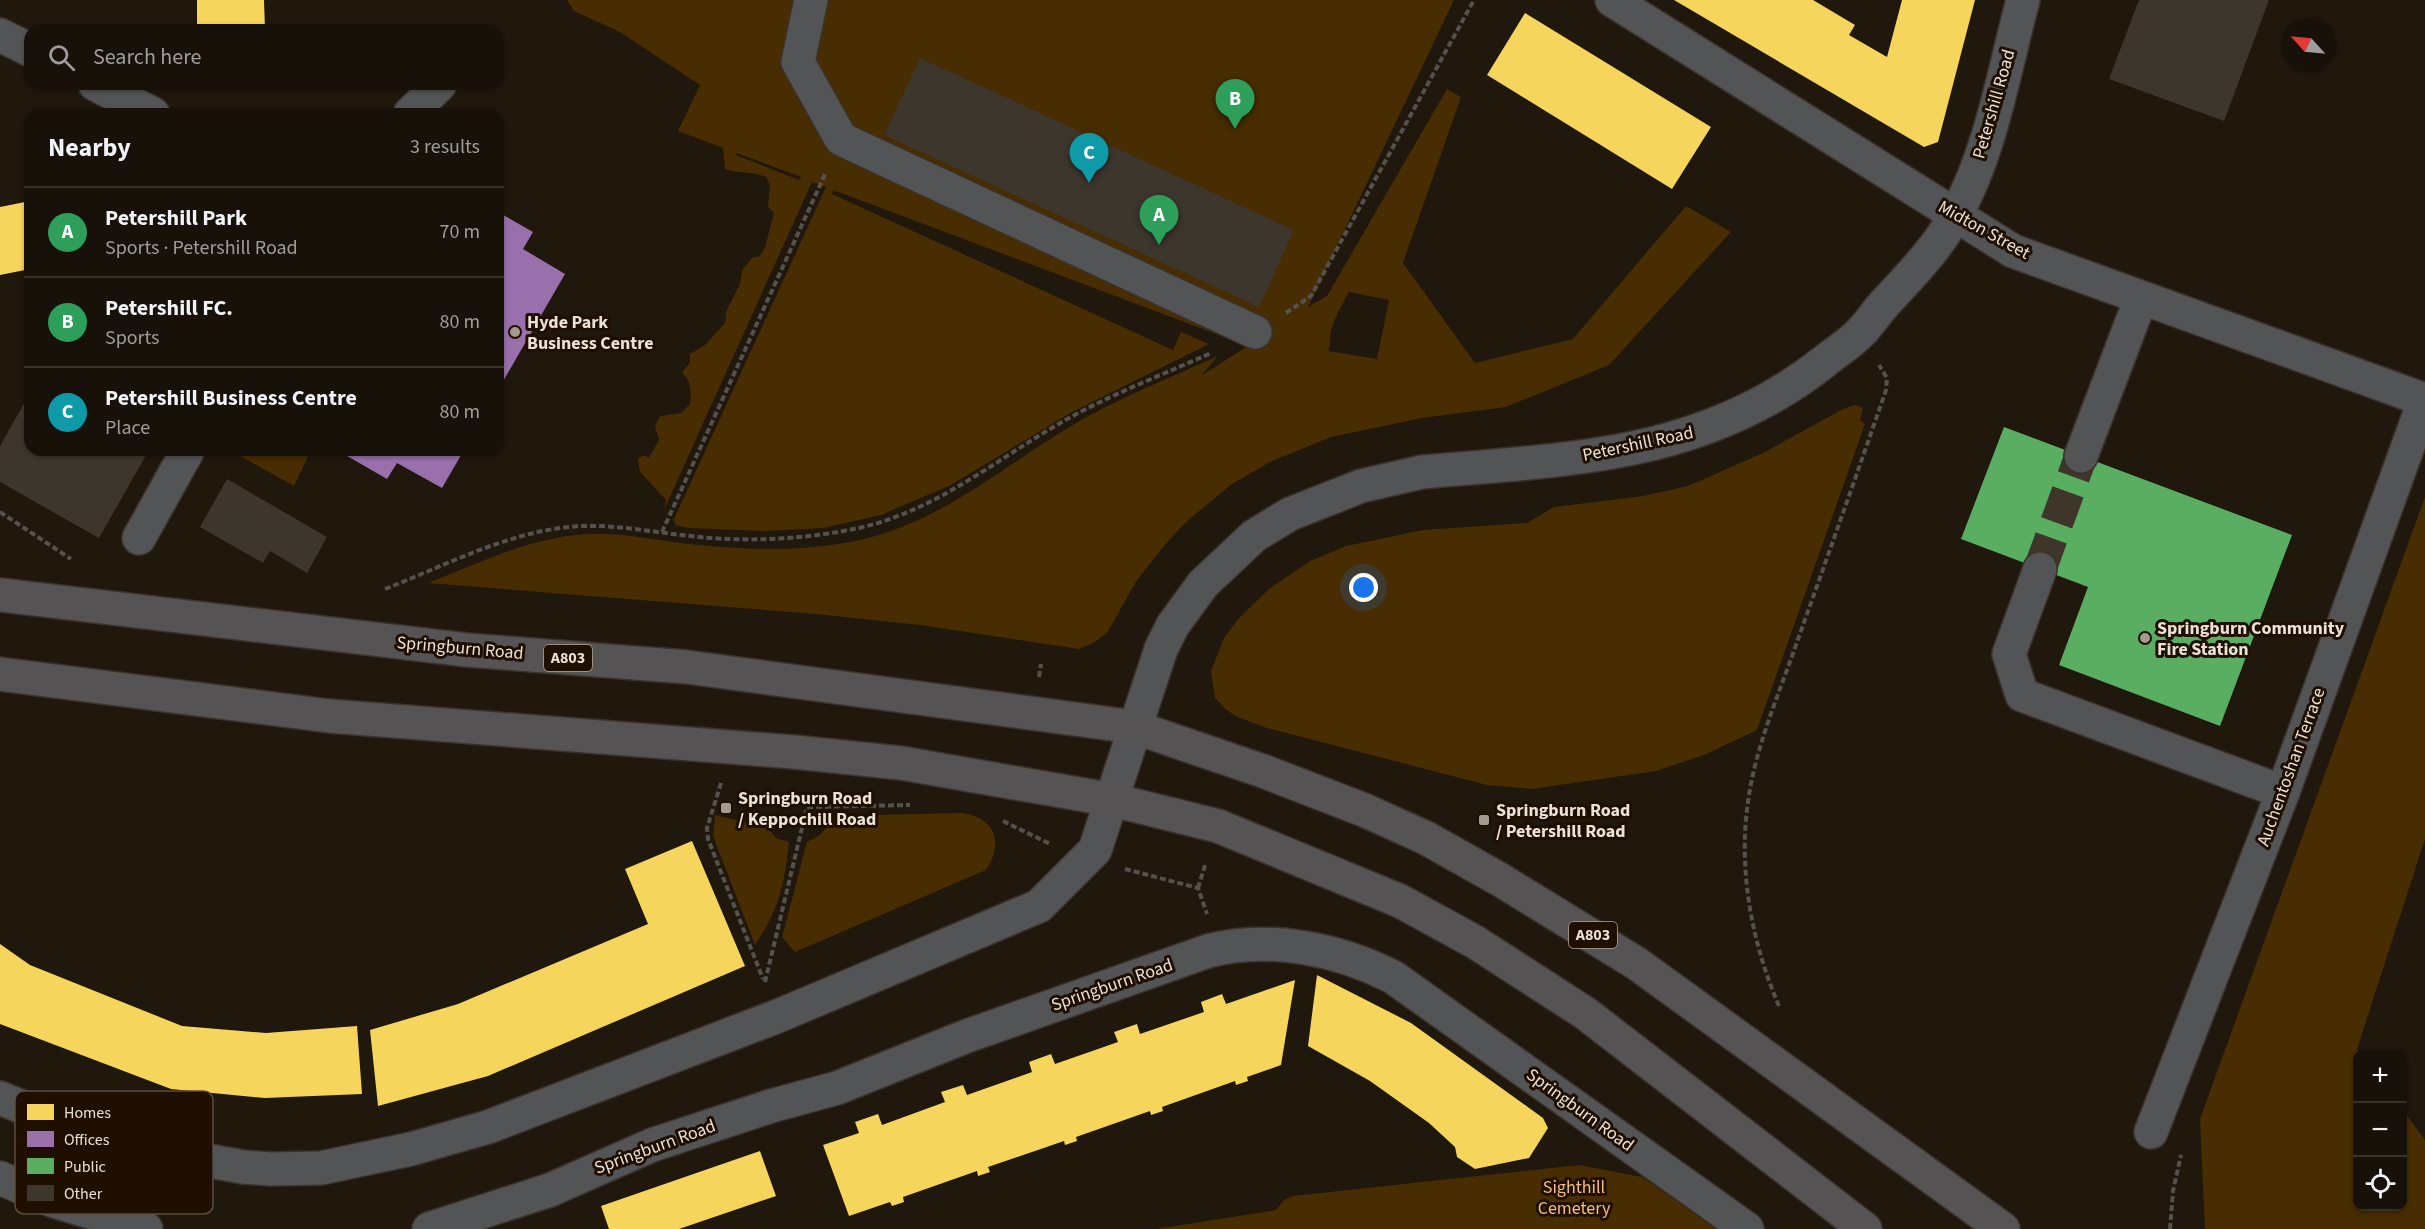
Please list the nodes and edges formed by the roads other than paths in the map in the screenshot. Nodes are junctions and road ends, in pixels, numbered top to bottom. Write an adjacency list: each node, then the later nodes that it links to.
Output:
1 (811, 0): 12 (street)
2 (1612, 0): 10 (street, Midton Street)
3 (2023, 0): 10 (street, Petershill Road)
4 (0, 35): 5 (street)
5 (24, 47)
6 (107, 90): 8 (street)
7 (434, 90): 9 (street)
8 (141, 108)
9 (416, 108)
10 (1955, 216): 11 (street, Midton Street); 20 (street, Petershill Road)
11 (2141, 298): 13 (street, Midton Street); 15 (street)
12 (1255, 332)
13 (2425, 400): 21 (street, Auchentoshan Terrace)
14 (185, 456): 16 (street)
15 (2082, 456)
16 (139, 538)
17 (2040, 569): 21 (street)
18 (0, 595): 20 (main road, Springburn Road / A803)
19 (0, 674): 22 (main road)
20 (1134, 727): 22 (street); 34 (main road, Springburn Road / A803)
21 (2283, 792): 25 (street, Auchentoshan Terrace)
22 (1113, 800): 26 (street); 33 (main road)
23 (0, 1098): 24 (street)
24 (15, 1104)
25 (2151, 1132)
26 (213, 1162)
27 (0, 1178): 28 (street)
28 (15, 1184)
29 (97, 1214): 30 (street)
30 (146, 1229)
31 (429, 1229): 32 (street, Springburn Road)
32 (1746, 1229)
33 (1865, 1229)
34 (2003, 1229)

